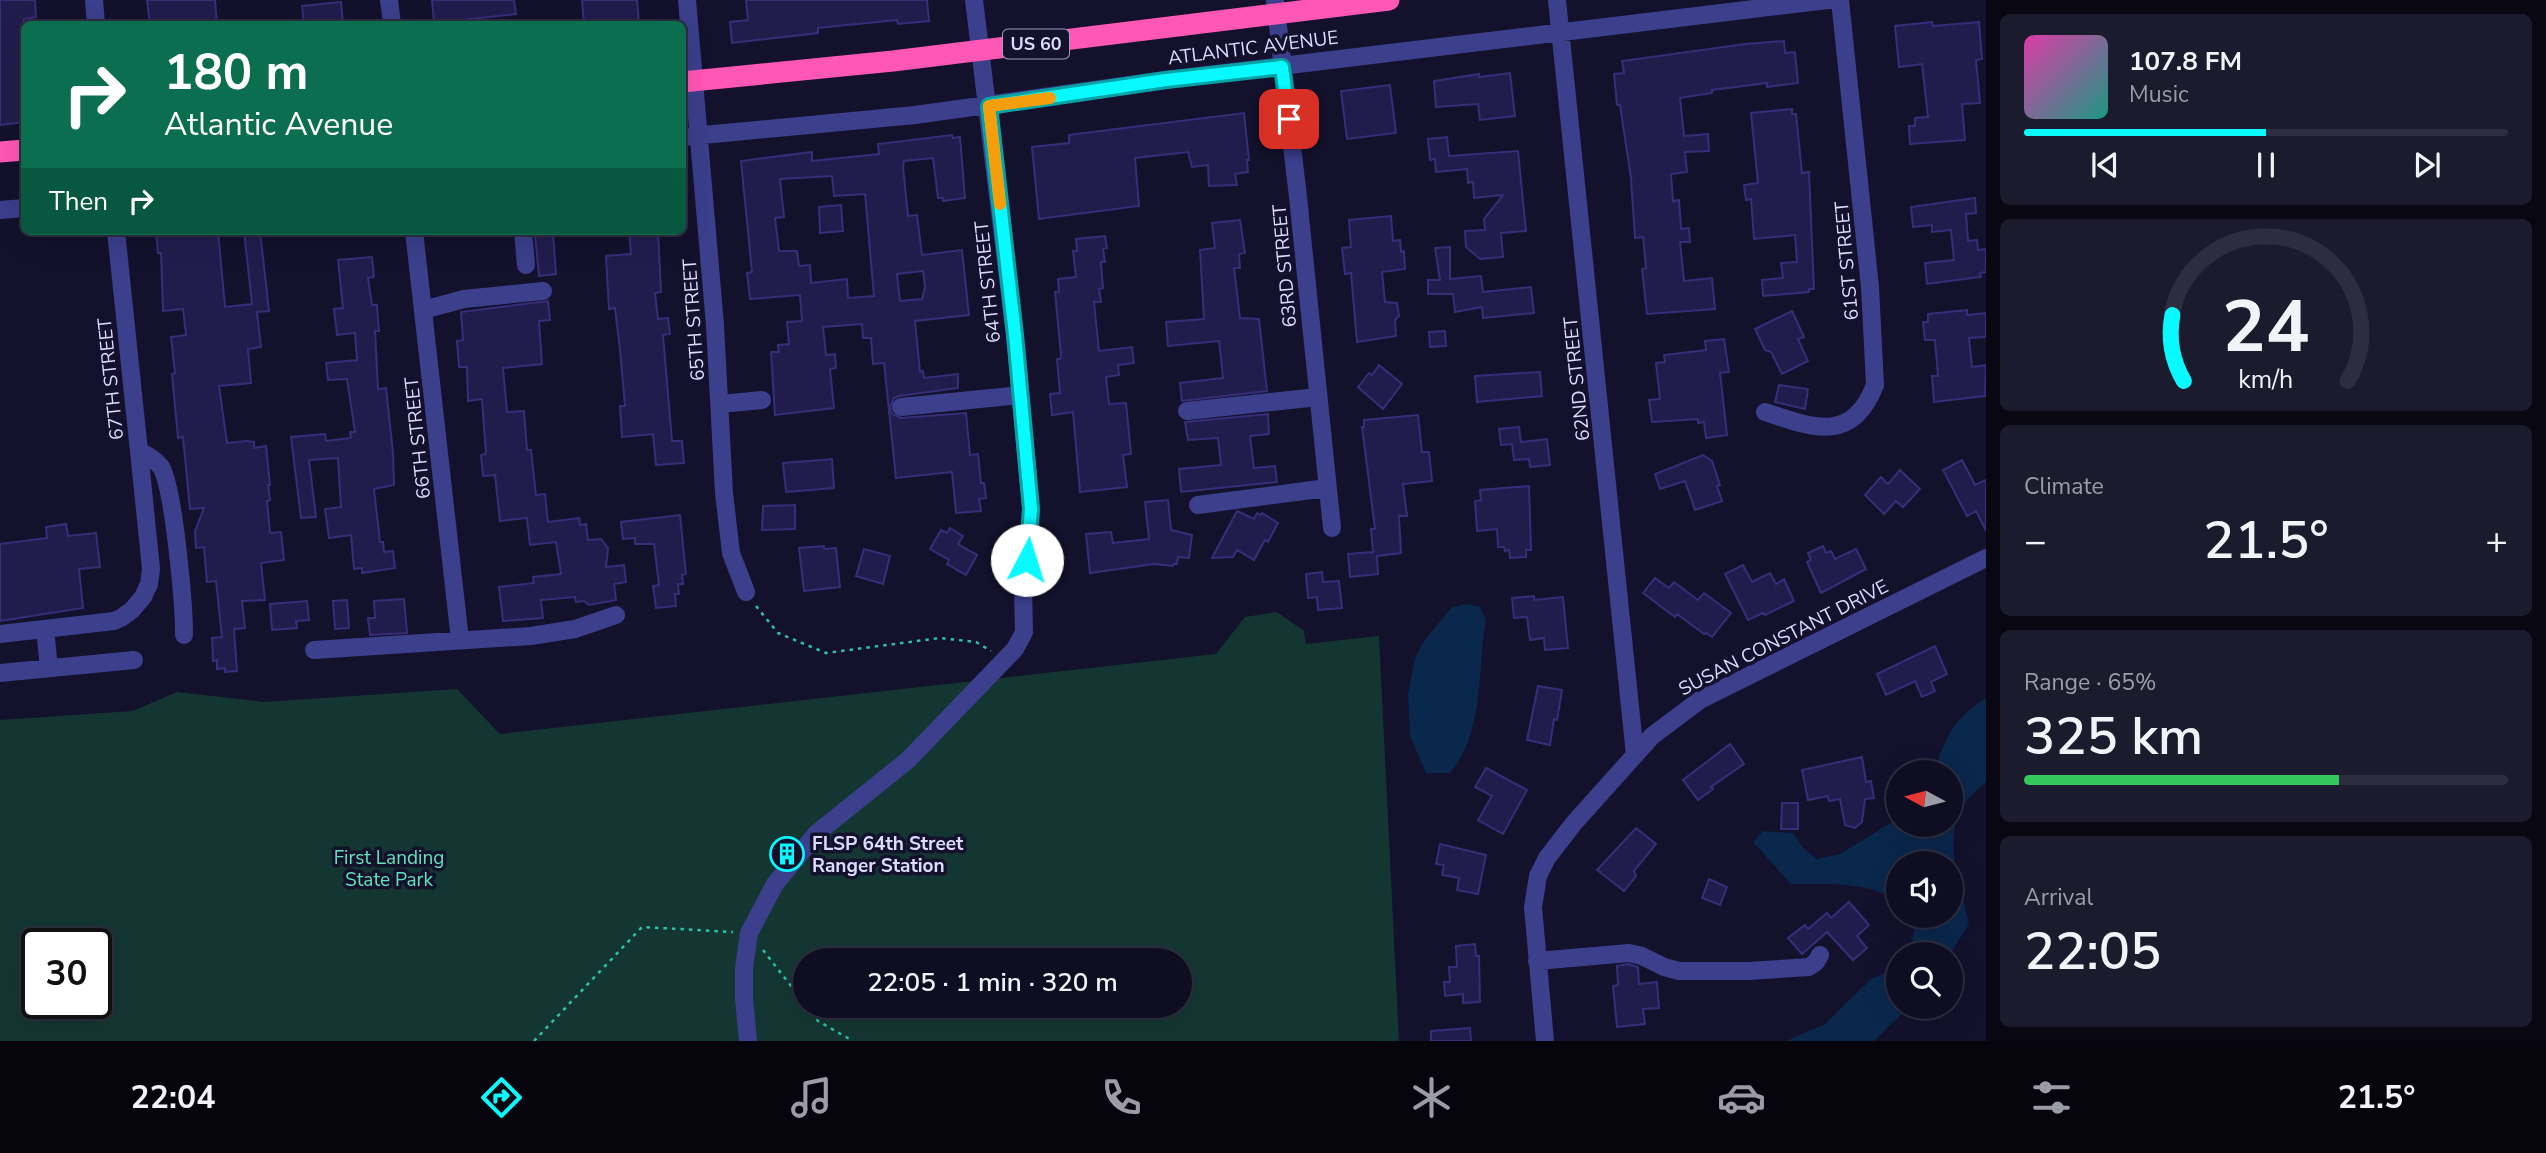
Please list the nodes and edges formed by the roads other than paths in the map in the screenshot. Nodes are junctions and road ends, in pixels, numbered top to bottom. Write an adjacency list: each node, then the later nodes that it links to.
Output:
1 (94, 0): 10 (street)
2 (389, 0): 11 (street)
3 (687, 0): 15 (street, 65TH STREET)
4 (974, 0): 13 (street, 64TH STREET)
5 (1389, 0): 9 (highway, ATLANTIC AVENUE / US 60)
6 (1557, 0): 12 (street, 62ND STREET)
7 (1828, 0): 12 (street, ATLANTIC AVENUE)
8 (1840, 0): 34 (street, 61ST STREET)
9 (1276, 7): 13 (highway, ATLANTIC AVENUE / US 60); 14 (street, 63RD STREET)
10 (96, 21)
11 (392, 21)
12 (1560, 32): 14 (street, ATLANTIC AVENUE); 50 (street, 62ND STREET)
13 (980, 51): 15 (highway, ATLANTIC AVENUE / US 60); 16 (street, 64TH STREET)
14 (1282, 67): 16 (street, ATLANTIC AVENUE); 29 (street, 63RD STREET)
15 (688, 82): 17 (street, 65TH STREET)
16 (989, 106): 17 (street, ATLANTIC AVENUE); 28 (street, 64TH STREET)
17 (690, 136): 31 (street, 65TH STREET)
18 (21, 150): 19 (highway)
19 (0, 152)
20 (21, 208): 21 (street)
21 (0, 210)
22 (116, 235): 35 (street, 67TH STREET)
23 (415, 235): 27 (street, 66TH STREET)
24 (523, 235): 25 (street)
25 (526, 265)
26 (543, 291): 27 (street)
27 (424, 310): 45 (street, 66TH STREET)
28 (1020, 395): 32 (street); 53 (street, 64TH STREET)
29 (1318, 397): 33 (street); 36 (street, 63RD STREET)
30 (762, 400): 31 (street)
31 (720, 404): 40 (street, 65TH STREET)
32 (901, 407)
33 (1187, 411)
34 (1765, 412)
35 (139, 451): 42 (street); 44 (street, 67TH STREET)
36 (1328, 488): 37 (street); 38 (street, 63RD STREET)
37 (1198, 505)
38 (1332, 528)
39 (1986, 558): 50 (street, SUSAN CONSTANT DRIVE)
40 (746, 592)
41 (616, 614): 45 (street)
42 (45, 629): 43 (street); 48 (street)
43 (0, 634)
44 (184, 635)
45 (460, 640): 46 (street)
46 (314, 650)
47 (134, 660): 48 (street)
48 (49, 668): 49 (street)
49 (0, 673)
50 (1635, 755): 52 (street, SUSAN CONSTANT DRIVE)
51 (1820, 955): 52 (street)
52 (1537, 961): 54 (street, SUSAN CONSTANT DRIVE)
53 (748, 1041)
54 (1545, 1041)

